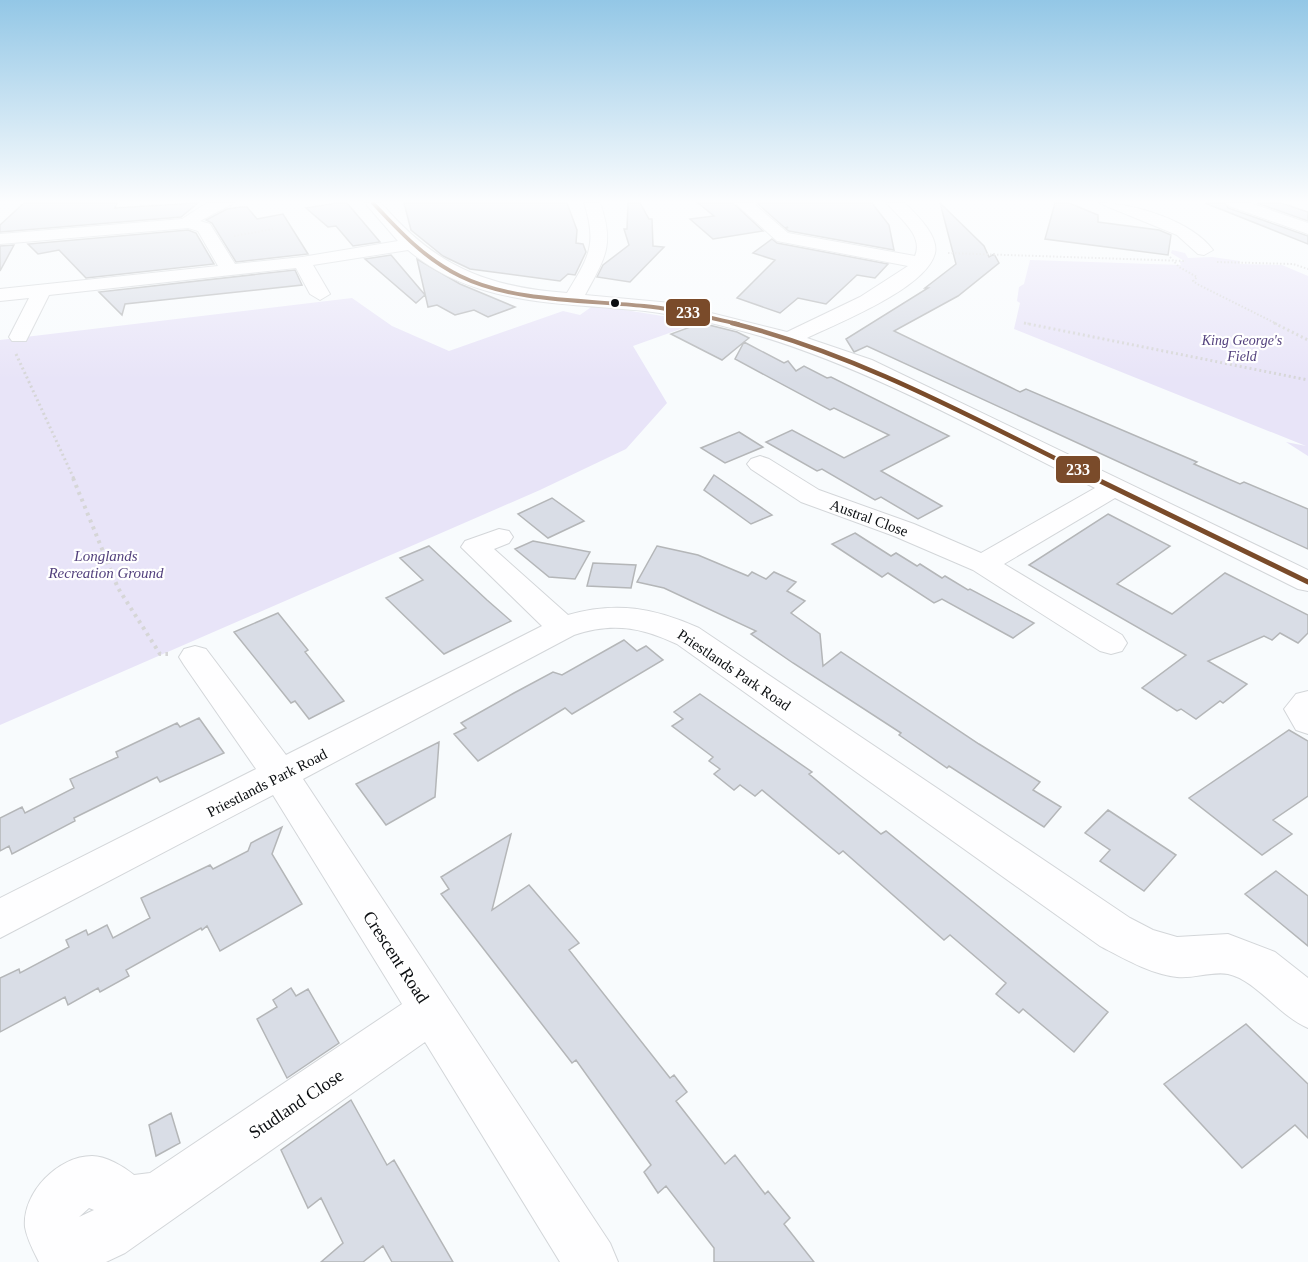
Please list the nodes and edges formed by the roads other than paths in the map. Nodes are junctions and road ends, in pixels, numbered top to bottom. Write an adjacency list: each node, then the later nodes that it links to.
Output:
1 (225, 262): 6 (street)
2 (302, 262): 6 (street); 8 (street)
3 (438, 262): 10 (street)
4 (592, 262): 10 (street)
5 (920, 262): 12 (street)
6 (230, 271): 7 (street)
7 (42, 290): 9 (street); 11 (street)
8 (320, 294)
9 (0, 295)
10 (574, 298): 12 (street)
11 (19, 338)
12 (790, 338): 14 (street)
13 (760, 464): 16 (street, Austral Close)
14 (1114, 488): 16 (street); 17 (street)
15 (499, 537): 18 (street)
16 (983, 564): 19 (street, Austral Close)
17 (1308, 582)
18 (563, 628): 23 (street, Priestlands Park Road); 25 (street, Priestlands Park Road)
19 (1112, 643)
20 (195, 657): 23 (street, Crescent Road)
21 (1308, 703): 22 (street)
22 (1308, 721)
23 (280, 776): 24 (street, Priestlands Park Road); 26 (street, Crescent Road)
24 (0, 919)
25 (1308, 1006)
26 (431, 1011): 27 (street, Studland Close); 28 (street, Crescent Road)
27 (160, 1196)
28 (591, 1262)

